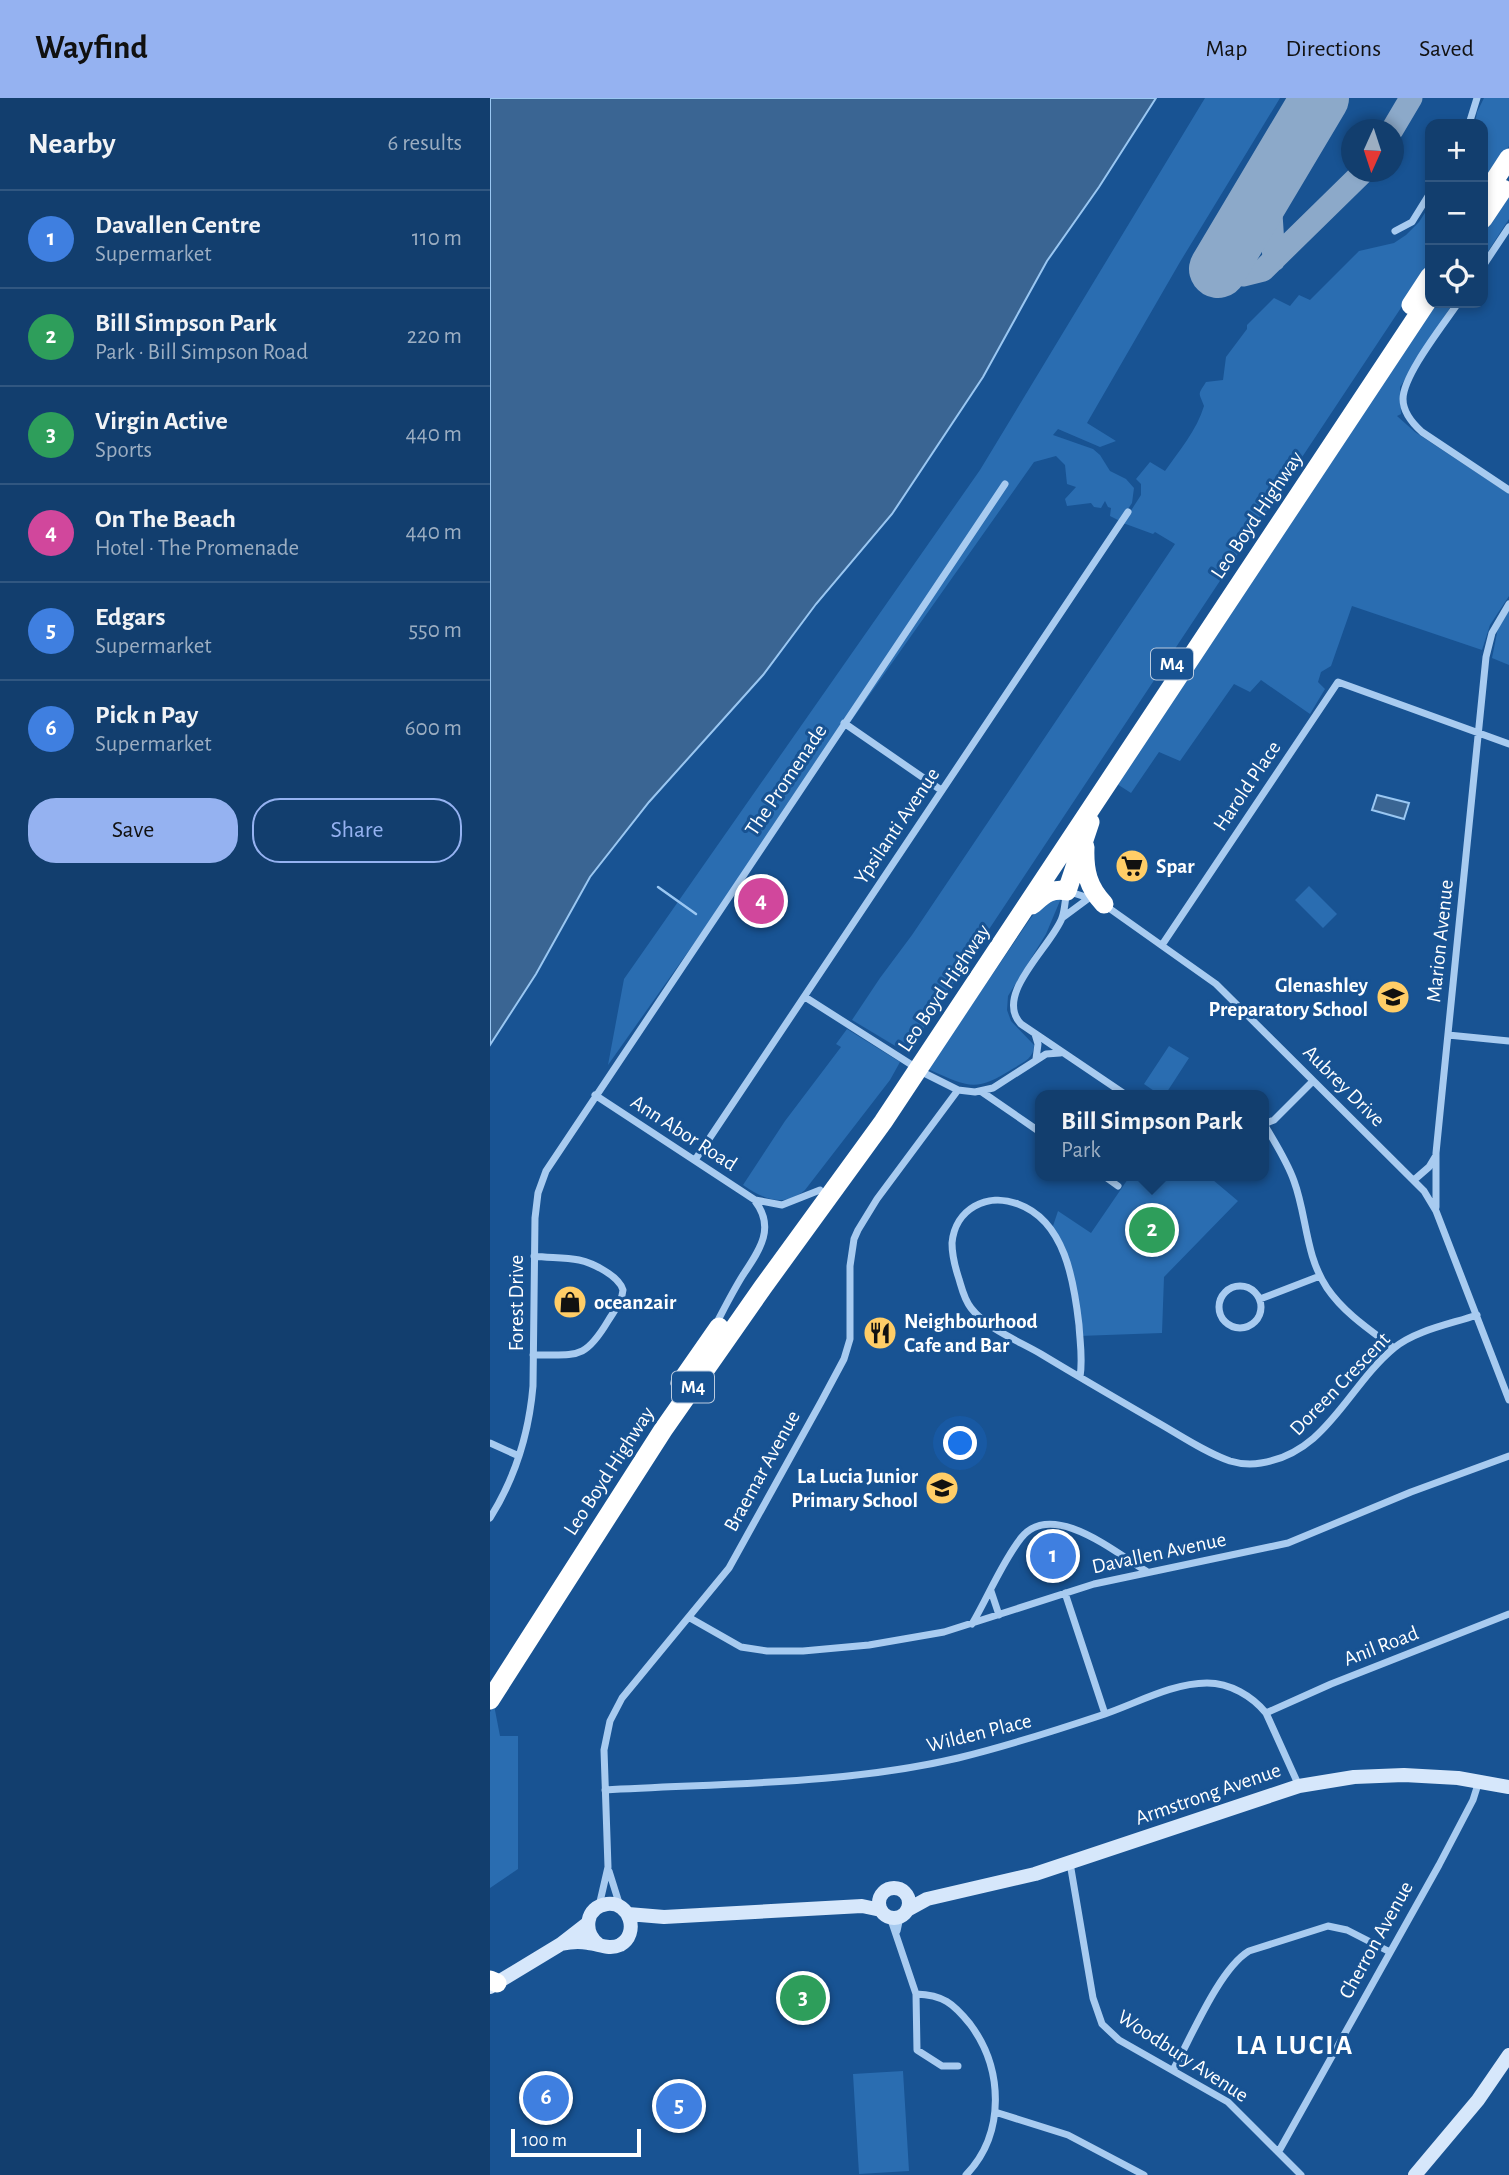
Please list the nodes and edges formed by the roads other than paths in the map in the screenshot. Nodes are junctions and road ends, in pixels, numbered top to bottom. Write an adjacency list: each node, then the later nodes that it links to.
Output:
1 (1477, 98): 2 (street)
2 (1471, 119)
3 (1509, 158): 5 (highway)
4 (1509, 180): 7 (highway)
5 (1488, 190)
6 (1425, 201): 9 (street)
7 (1488, 212)
8 (1509, 227): 10 (street)
9 (1395, 231)
10 (1488, 259)
11 (1425, 284): 34 (highway, Leo Boyd Highway / M4)
12 (1425, 304): 21 (highway, Leo Boyd Highway / M4)
13 (1455, 308): 15 (street)
14 (1005, 484): 18 (street, The Promenade)
15 (1509, 490)
16 (1128, 512): 22 (street, Ypsilanti Avenue)
17 (1509, 604): 19 (street, Marion Avenue)
18 (844, 723): 22 (street); 41 (street, The Promenade)
19 (1478, 733): 20 (street); 28 (street, Harold Place); 31 (street, Marion Avenue)
20 (1509, 744)
21 (1120, 762): 23 (highway); 26 (highway, Leo Boyd Highway / M4)
22 (941, 790): 29 (street, Ypsilanti Avenue)
23 (1091, 822): 24 (highway); 25 (highway)
24 (1067, 891): 25 (street, Aubrey Drive); 26 (highway); 27 (street)
25 (1097, 901): 27 (street); 28 (street, Aubrey Drive)
26 (1019, 917): 34 (highway, Leo Boyd Highway / M4)
27 (1062, 918): 30 (street)
28 (1162, 945): 37 (street, Aubrey Drive)
29 (805, 997): 38 (street); 46 (street, Ypsilanti Avenue)
30 (1034, 1033): 33 (street); 35 (street)
31 (1448, 1035): 32 (street); 45 (street, Marion Avenue)
32 (1509, 1041)
33 (1064, 1054): 35 (street); 39 (street)
34 (920, 1056): 36 (highway, Leo Boyd Highway / M4)
35 (1036, 1060): 40 (street)
36 (905, 1077): 50 (highway, Leo Boyd Highway / M4); 75 (highway, Leo Boyd Highway / M4)
37 (1313, 1081): 42 (street); 47 (street, Aubrey Drive)
38 (958, 1090): 40 (street); 72 (street, Braemar Avenue)
39 (1118, 1090)
40 (982, 1092): 43 (street)
41 (595, 1095): 46 (street, Ann Abor Road); 54 (street, Forest Drive)
42 (1269, 1122)
43 (1035, 1129)
44 (1269, 1132): 55 (street)
45 (1436, 1153): 47 (street); 53 (street, Marion Avenue)
46 (695, 1160): 52 (street, Ann Abor Road)
47 (1413, 1180): 51 (street, Aubrey Drive)
48 (1111, 1181): 49 (street)
49 (1118, 1186)
50 (820, 1190): 52 (street, Ann Abor Road); 60 (highway, Leo Boyd Highway / M4)
51 (1423, 1191): 53 (street, Marion Avenue)
52 (755, 1200): 60 (street)
53 (1436, 1211): 57 (street, Marion Avenue)
54 (534, 1256): 59 (street, Forest Drive); 59 (street)
55 (1320, 1276): 56 (street); 58 (street)
56 (1260, 1299): 56 (street)
57 (1477, 1315): 58 (street, Doreen Crescent); 62 (street, Marion Avenue)
58 (1394, 1348): 61 (street, Doreen Crescent)
59 (533, 1355): 64 (street, Forest Drive)
60 (698, 1356): 74 (highway, Leo Boyd Highway / M4)
61 (1080, 1377): 61 (street, Doreen Crescent)
62 (1509, 1400)
63 (490, 1443): 64 (street)
64 (519, 1456): 66 (street, Forest Drive)
65 (1509, 1456): 67 (street, Davallen Avenue)
66 (490, 1518)
67 (1146, 1571): 68 (street); 69 (street, Davallen Avenue)
68 (991, 1590): 70 (street); 73 (street)
69 (1065, 1593): 70 (street, Davallen Avenue); 77 (street)
70 (999, 1615): 73 (street, Davallen Avenue)
71 (1509, 1615): 76 (street, Anil Road)
72 (690, 1618): 73 (street, Davallen Avenue); 81 (street, Braemar Avenue)
73 (972, 1624)
74 (490, 1678)
75 (490, 1700)
76 (1266, 1713): 77 (street, Wilden Place); 79 (street, Wilden Place)
77 (1105, 1714): 81 (street, Wilden Place)
78 (1479, 1781): 79 (street, Armstrong Avenue); 80 (street, Armstrong Avenue); 94 (street, Cherron Avenue)
79 (1299, 1786): 82 (street, Armstrong Avenue)
80 (1509, 1787)
81 (605, 1790): 83 (street, Braemar Avenue)
82 (1070, 1863): 85 (street, Armstrong Avenue); 99 (street, Woodbury Avenue)
83 (608, 1867): 86 (street, Braemar Avenue); 87 (street, Braemar Avenue)
84 (905, 1894): 85 (street, Armstrong Avenue); 88 (street); 88 (street, Armstrong Avenue)
85 (927, 1899): 88 (street, Armstrong Avenue)
86 (598, 1907): 87 (street); 90 (street)
87 (624, 1910): 89 (street); 91 (street)
88 (892, 1910): 89 (street); 96 (street)
89 (664, 1917): 91 (street)
90 (588, 1923): 92 (street); 93 (street)
91 (628, 1938): 93 (street)
92 (561, 1944): 93 (street); 95 (street)
93 (598, 1944)
94 (1390, 1952): 99 (street); 101 (street, Cherron Avenue)
95 (492, 1983)
96 (916, 1994): 98 (street); 100 (street)
97 (1508, 2055): 105 (street)
98 (958, 2066)
99 (1173, 2070): 101 (street, Woodbury Avenue)
100 (995, 2112): 102 (street); 103 (street)
101 (1279, 2151): 104 (street, Woodbury Avenue)
102 (966, 2175)
103 (1144, 2175)
104 (1301, 2175)
105 (1415, 2175)

